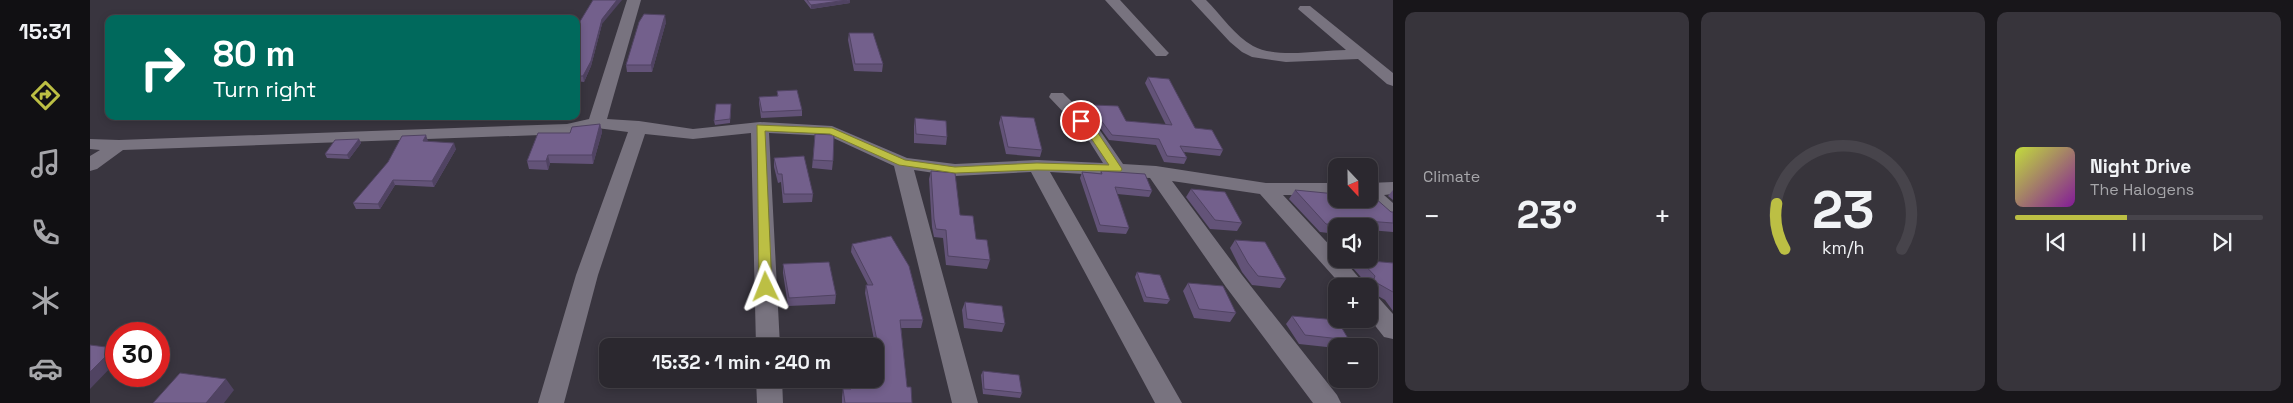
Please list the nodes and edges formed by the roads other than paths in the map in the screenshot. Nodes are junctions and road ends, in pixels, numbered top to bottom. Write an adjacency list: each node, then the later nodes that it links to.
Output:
1 (634, 0): 9 (street)
2 (1112, 0): 5 (street)
3 (1198, 0): 6 (street)
4 (1305, 9): 6 (street)
5 (1161, 53)
6 (1362, 55): 7 (street)
7 (1393, 81)
8 (1056, 97): 17 (street)
9 (597, 123): 10 (street); 13 (street)
10 (639, 126): 11 (street); 30 (street)
11 (760, 127): 14 (street); 28 (street)
12 (90, 144): 13 (street)
13 (119, 145): 15 (street)
14 (903, 163): 16 (street); 32 (street)
15 (90, 165)
16 (1037, 166): 17 (street); 33 (street)
17 (1117, 169): 18 (street)
18 (1156, 172): 20 (street); 34 (street)
19 (1393, 188): 22 (street)
20 (1266, 189): 21 (street); 25 (street)
21 (1328, 189)
22 (1378, 189)
23 (1378, 199): 24 (street)
24 (1393, 214)
25 (1348, 278)
26 (1378, 312): 27 (street)
27 (1393, 330)
28 (768, 338)
29 (769, 388): 31 (street)
30 (551, 403)
31 (770, 403)
32 (965, 403)
33 (1169, 403)
34 (1328, 403)

